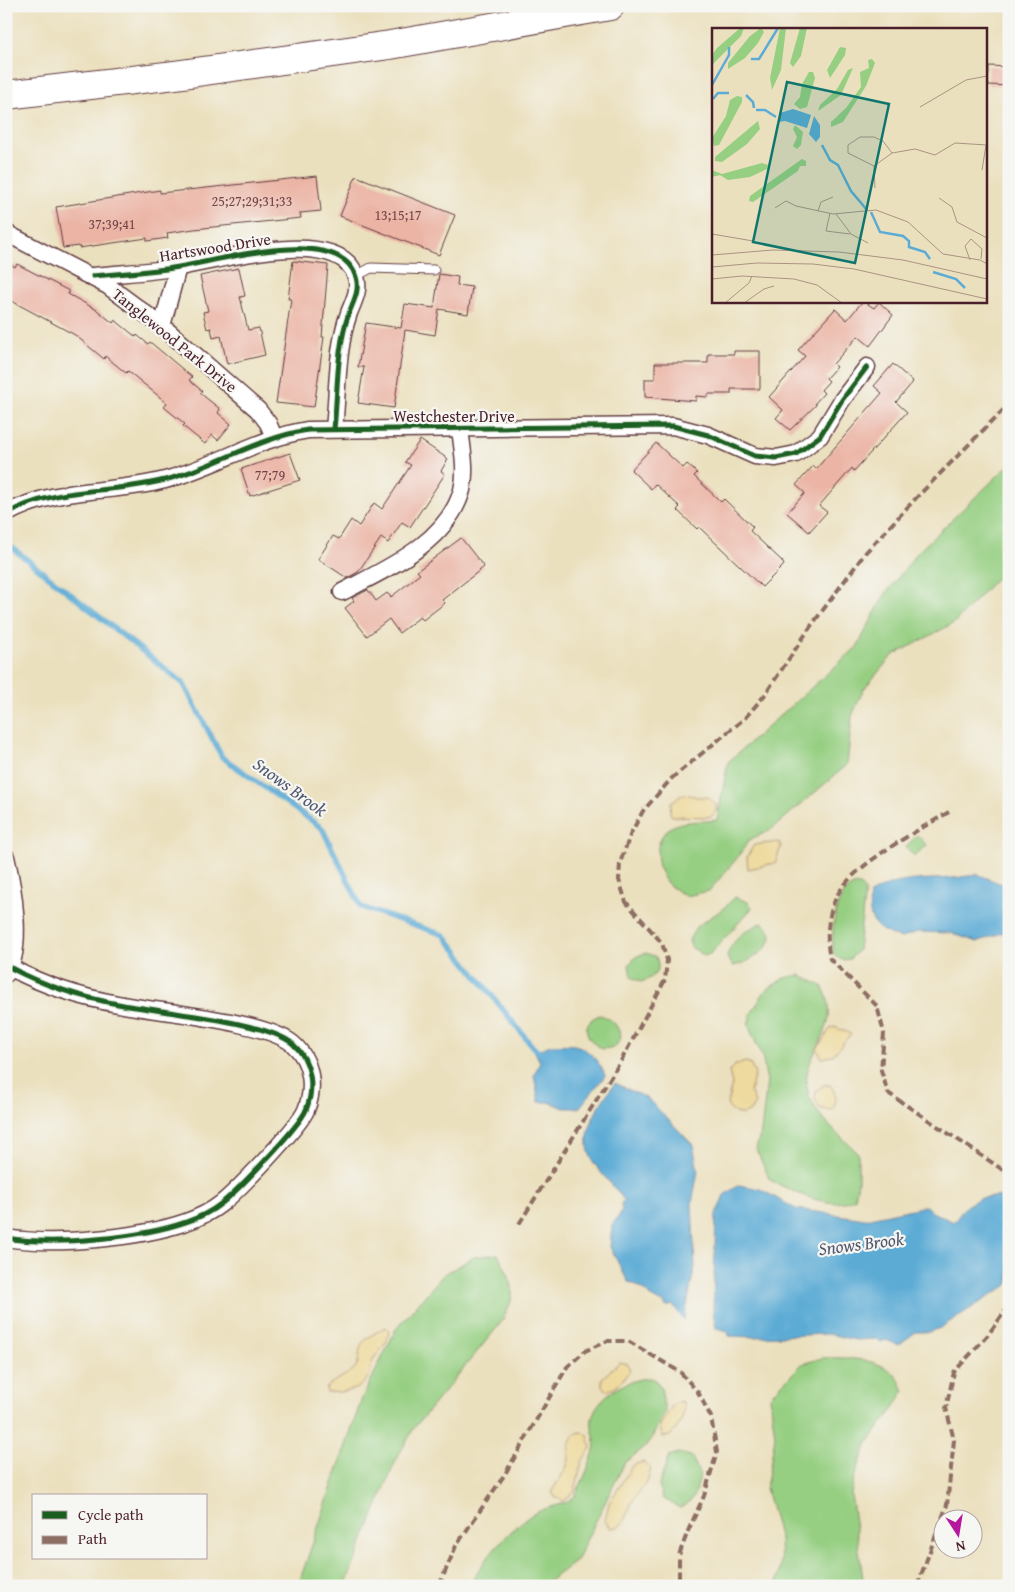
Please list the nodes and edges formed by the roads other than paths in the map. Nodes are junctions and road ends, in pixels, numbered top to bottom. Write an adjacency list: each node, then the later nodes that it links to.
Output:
1 (610, 6): 2 (highway)
2 (6, 95)
3 (6, 233): 6 (street, Tanglewood Park Drive)
4 (178, 268): 6 (street, Hartswood Drive); 7 (street, Hartswood Drive); 8 (street, Hartswood Drive)
5 (434, 270): 7 (lane)
6 (93, 276): 8 (street, Tanglewood Park Drive)
7 (356, 276): 11 (street)
8 (162, 326): 12 (street, Tanglewood Park Drive)
9 (867, 367): 10 (street, Westchester Drive)
10 (460, 428): 11 (street, Westchester Drive); 14 (street)
11 (334, 429): 12 (street, Westchester Drive)
12 (274, 437): 13 (street, Westchester Drive)
13 (6, 514)
14 (342, 592)
15 (6, 856): 16 (street)
16 (8, 971): 17 (street)
17 (6, 1238)

